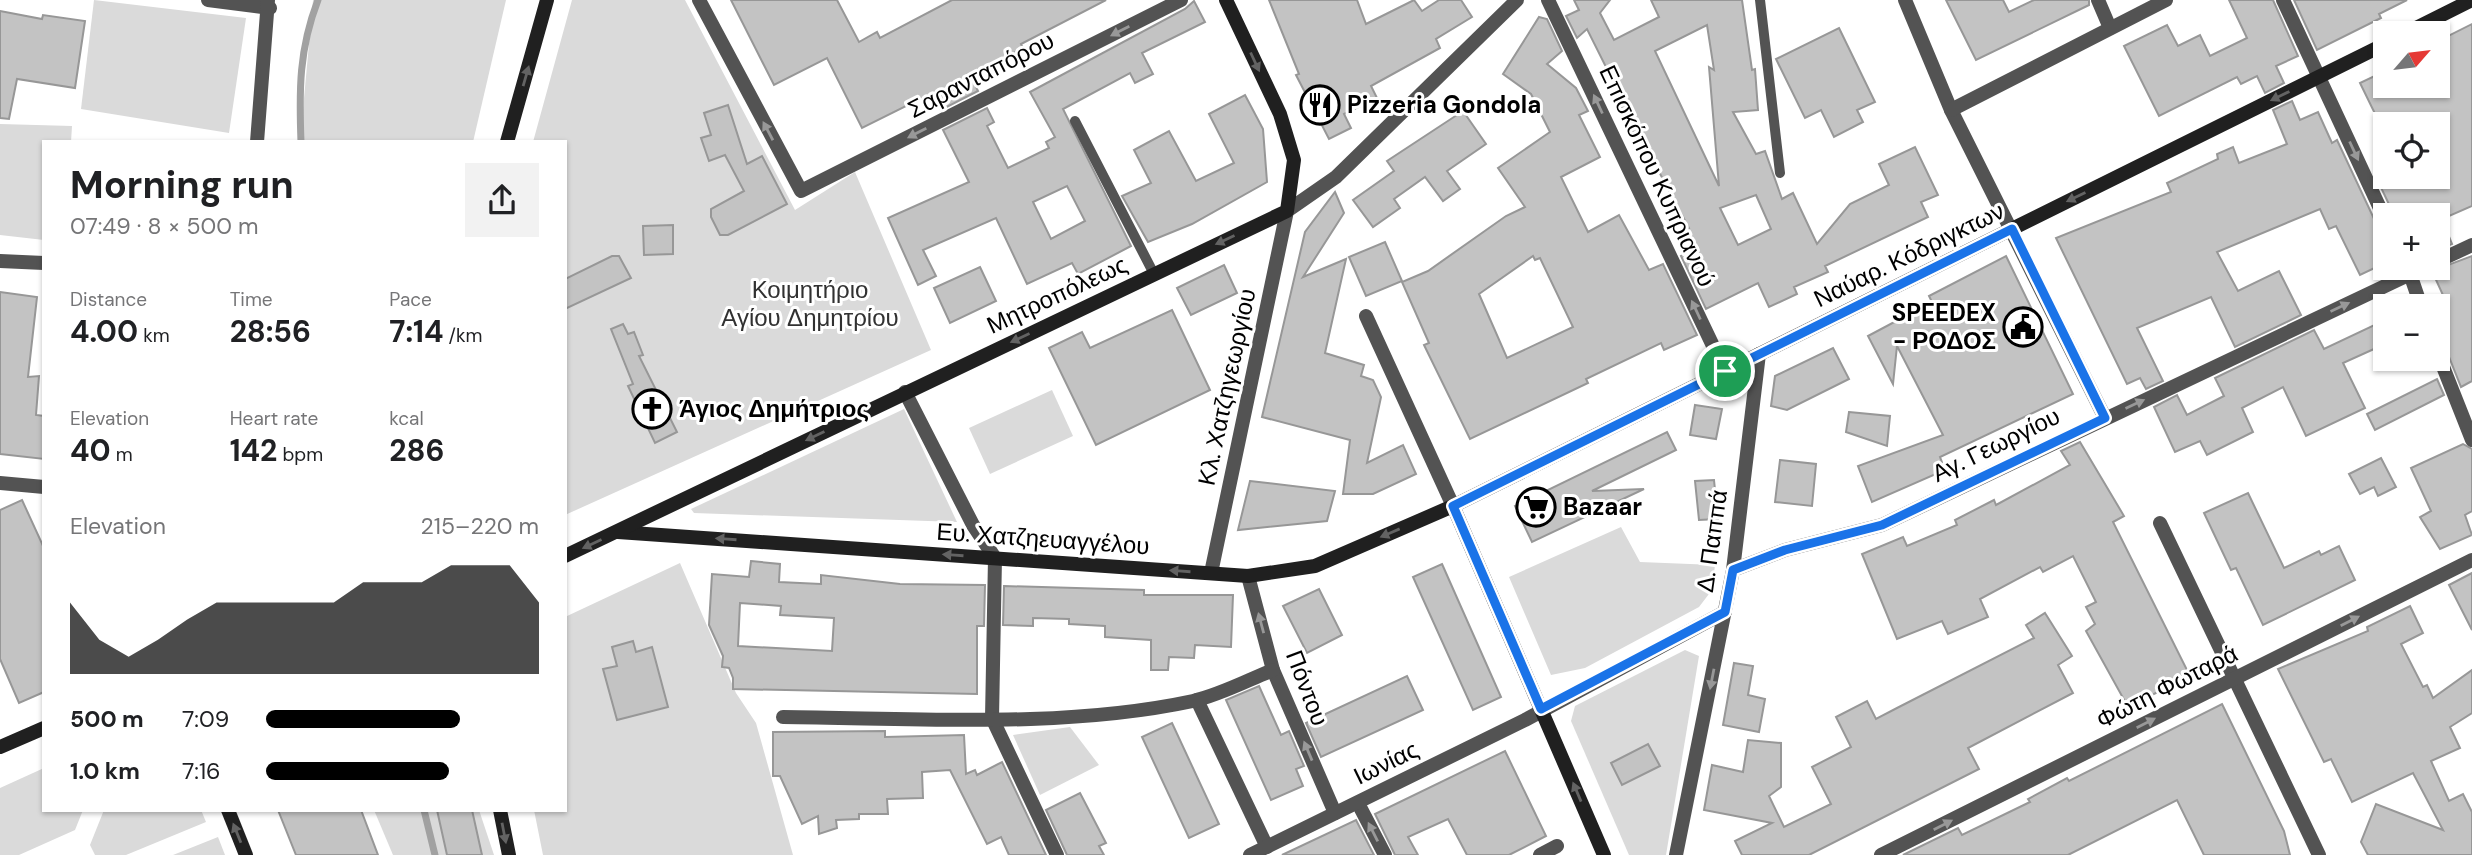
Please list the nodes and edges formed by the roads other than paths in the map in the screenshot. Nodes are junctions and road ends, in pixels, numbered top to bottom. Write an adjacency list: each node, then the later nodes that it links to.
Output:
1 (208, 0): 14 (street)
2 (547, 0): 22 (street, one-way to 2)
3 (699, 0): 4 (street, Σαρανταπόρου, one-way to 3)
4 (1181, 0)
5 (1226, 0): 25 (street, one-way to 25)
6 (1517, 0): 25 (street, Μητροπόλεως)
7 (1548, 0): 35 (street, Επισκόπου Κυπριανού, one-way to 7)
8 (1760, 0): 23 (lane)
9 (1905, 0): 19 (street)
10 (2098, 0): 16 (street)
11 (2166, 0): 16 (street)
12 (2283, 0): 18 (street)
13 (2471, 2): 15 (street)
14 (269, 4): 21 (street)
15 (2431, 21)
16 (2110, 28): 19 (street)
17 (2373, 50): 18 (street, Ναύαρ. Κόδριγκτων)
18 (2319, 76): 24 (street, one-way to 24); 26 (street, Ναύαρ. Κόδριγκτων, one-way to 26)
19 (1951, 110): 26 (street)
20 (1075, 121): 31 (lane)
21 (257, 140)
22 (508, 140)
23 (1780, 173)
24 (2378, 203)
25 (1287, 211): 31 (street, Μητροπόλεως, one-way to 31); 49 (street, Κλ. Χατζηγεωργίου)
26 (2012, 229): 34 (street, Ναύαρ. Κόδριγκτων); 38 (street)
27 (2472, 245): 28 (street)
28 (2450, 255)
29 (0, 261): 30 (street)
30 (42, 263)
31 (1154, 274): 37 (street, Μητροπόλεως, one-way to 37)
32 (2393, 280): 38 (street, Αγ. Γεωργίου, one-way to 32)
33 (1366, 316): 42 (street)
34 (1759, 354): 35 (street, Ναύαρ. Κόδριγκτων); 48 (street, Δ. Παππά)
35 (1725, 371): 42 (street, Ναύαρ. Κόδριγκτων)
36 (2445, 371): 39 (street)
37 (905, 392): 44 (street, Μητροπόλεως, one-way to 44); 46 (street)
38 (2105, 418): 48 (street, Αγ. Γεωργίου)
39 (2472, 440)
40 (0, 483): 41 (street)
41 (42, 487)
42 (1453, 506): 50 (street, Ευ. Χατζηευαγγέλου, one-way to 50); 55 (street)
43 (2160, 523): 53 (street)
44 (618, 532): 45 (street, Μητροπόλεως, one-way to 45); 46 (street, Ευ. Χατζηευαγγέλου, one-way to 44)
45 (567, 555)
46 (995, 558): 49 (street, Ευ. Χατζηευαγγέλου, one-way to 46); 57 (street)
47 (2472, 560): 53 (street, Φώτη Φωταρά, one-way to 47)
48 (1733, 570): 51 (street, Δ. Παππά)
49 (1212, 573): 50 (street, Ευ. Χατζηευαγγέλου)
50 (1248, 576): 52 (street, Πόντου, one-way to 50)
51 (1725, 612): 55 (street, Ιωνίας); 73 (street, Δ. Παππά, one-way to 73)
52 (1273, 670): 54 (street); 63 (street, Πόντου, one-way to 52)
53 (2235, 679): 74 (street, Φώτη Φωταρά, one-way to 53); 75 (street)
54 (1197, 700): 57 (street); 65 (street)
55 (1541, 709): 63 (street, Ιωνίας); 72 (street, one-way to 55)
56 (783, 717): 57 (street)
57 (992, 718): 68 (street)
58 (42, 729): 59 (street)
59 (0, 747)
60 (1361, 809): 70 (street, one-way to 60)
61 (229, 812): 66 (street, one-way to 61)
62 (500, 812): 67 (street, one-way to 67)
63 (1335, 813): 65 (street, Ιωνίας)
64 (1557, 846): 71 (street)
65 (1267, 847): 69 (street, Ιωνίας)
66 (246, 855)
67 (509, 855)
68 (1057, 855)
69 (1250, 855)
70 (1385, 855)
71 (1540, 855)
72 (1604, 855)
73 (1676, 855)
74 (1881, 855)
75 (2319, 855)

